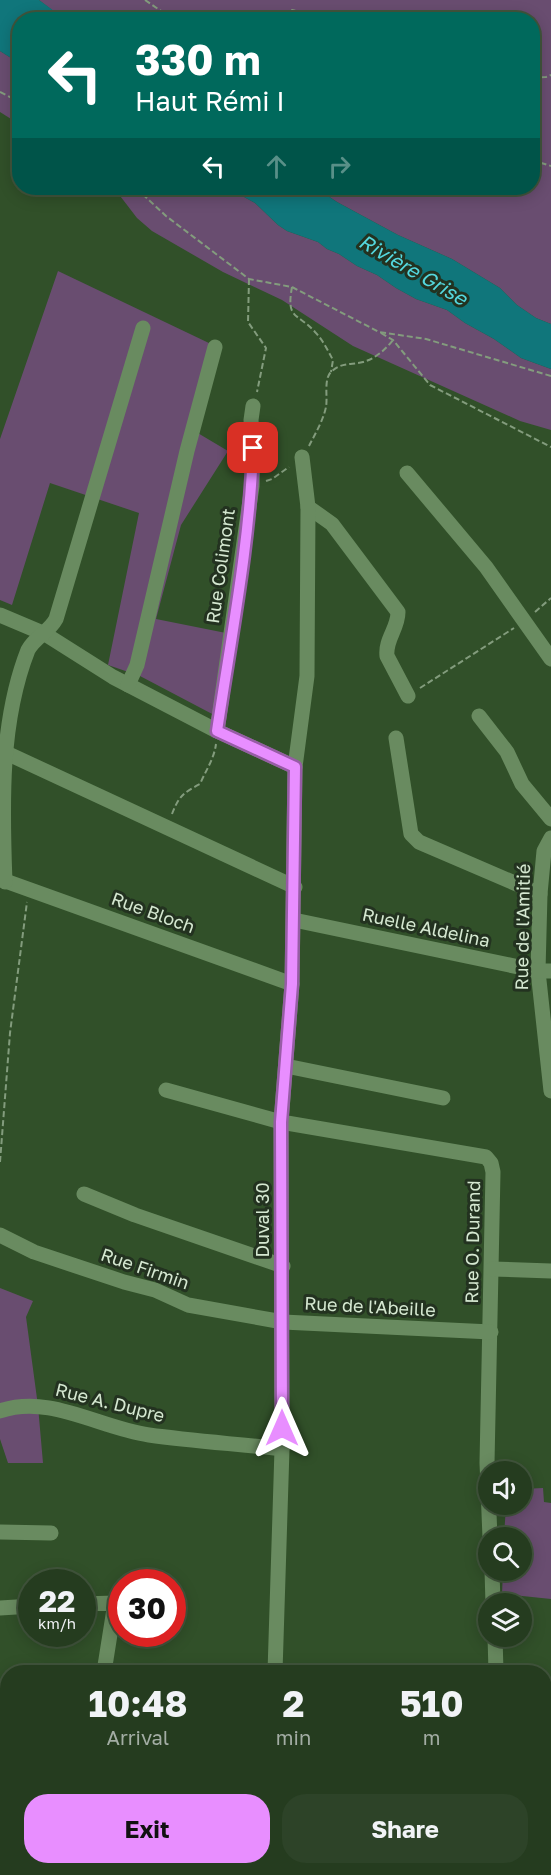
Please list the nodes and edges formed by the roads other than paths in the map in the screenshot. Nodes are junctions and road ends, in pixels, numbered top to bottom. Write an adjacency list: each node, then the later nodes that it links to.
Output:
1 (143, 328): 8 (street)
2 (215, 347): 10 (street)
3 (253, 406): 13 (street, Rue Colimont)
4 (302, 457): 6 (street, Duval 30)
5 (407, 473): 9 (street)
6 (308, 507): 11 (street); 16 (street, Duval 30)
7 (0, 615): 8 (street)
8 (45, 634): 10 (street); 15 (street)
9 (551, 659)
10 (128, 685): 13 (street)
11 (408, 696)
12 (479, 716): 17 (street)
13 (217, 731): 16 (street)
14 (396, 738): 21 (street)
15 (0, 750): 19 (street); 20 (street)
16 (295, 767): 20 (street, Duval 30)
17 (551, 819)
18 (551, 837): 21 (street, Rue de l'Amitié)
19 (2, 881): 24 (street, Rue Bloch)
20 (295, 887): 22 (street, Duval 30)
21 (540, 894): 23 (street, Rue de l'Amitié)
22 (294, 920): 23 (street, Ruelle Aldelina); 24 (street, Duval 30)
23 (544, 971): 27 (street, Rue de l'Amitié)
24 (292, 984): 25 (street, Duval 30)
25 (286, 1066): 28 (street); 29 (street, Duval 30)
26 (166, 1090): 29 (street)
27 (551, 1091)
28 (443, 1098)
29 (281, 1122): 32 (street, Duval 30); 33 (street, Rue O. Durand)
30 (84, 1194): 32 (street)
31 (0, 1235): 35 (street, Rue Firmin)
32 (283, 1266): 35 (street, Duval 30)
33 (492, 1269): 34 (street); 36 (street, Rue O. Durand)
34 (551, 1271)
35 (283, 1322): 36 (street, Rue de l'Abeille); 38 (street, Duval 30)
36 (491, 1332): 39 (street, Rue O. Durand)
37 (0, 1411): 38 (street, Rue A. Dupre)
38 (282, 1449): 47 (street, Duval 30)
39 (490, 1527)
40 (0, 1532): 41 (street)
41 (51, 1533)
42 (96, 1604): 46 (street)
43 (18, 1607): 44 (street)
44 (0, 1608)
45 (495, 1647): 48 (street)
46 (105, 1665)
47 (275, 1665)
48 (496, 1665)

